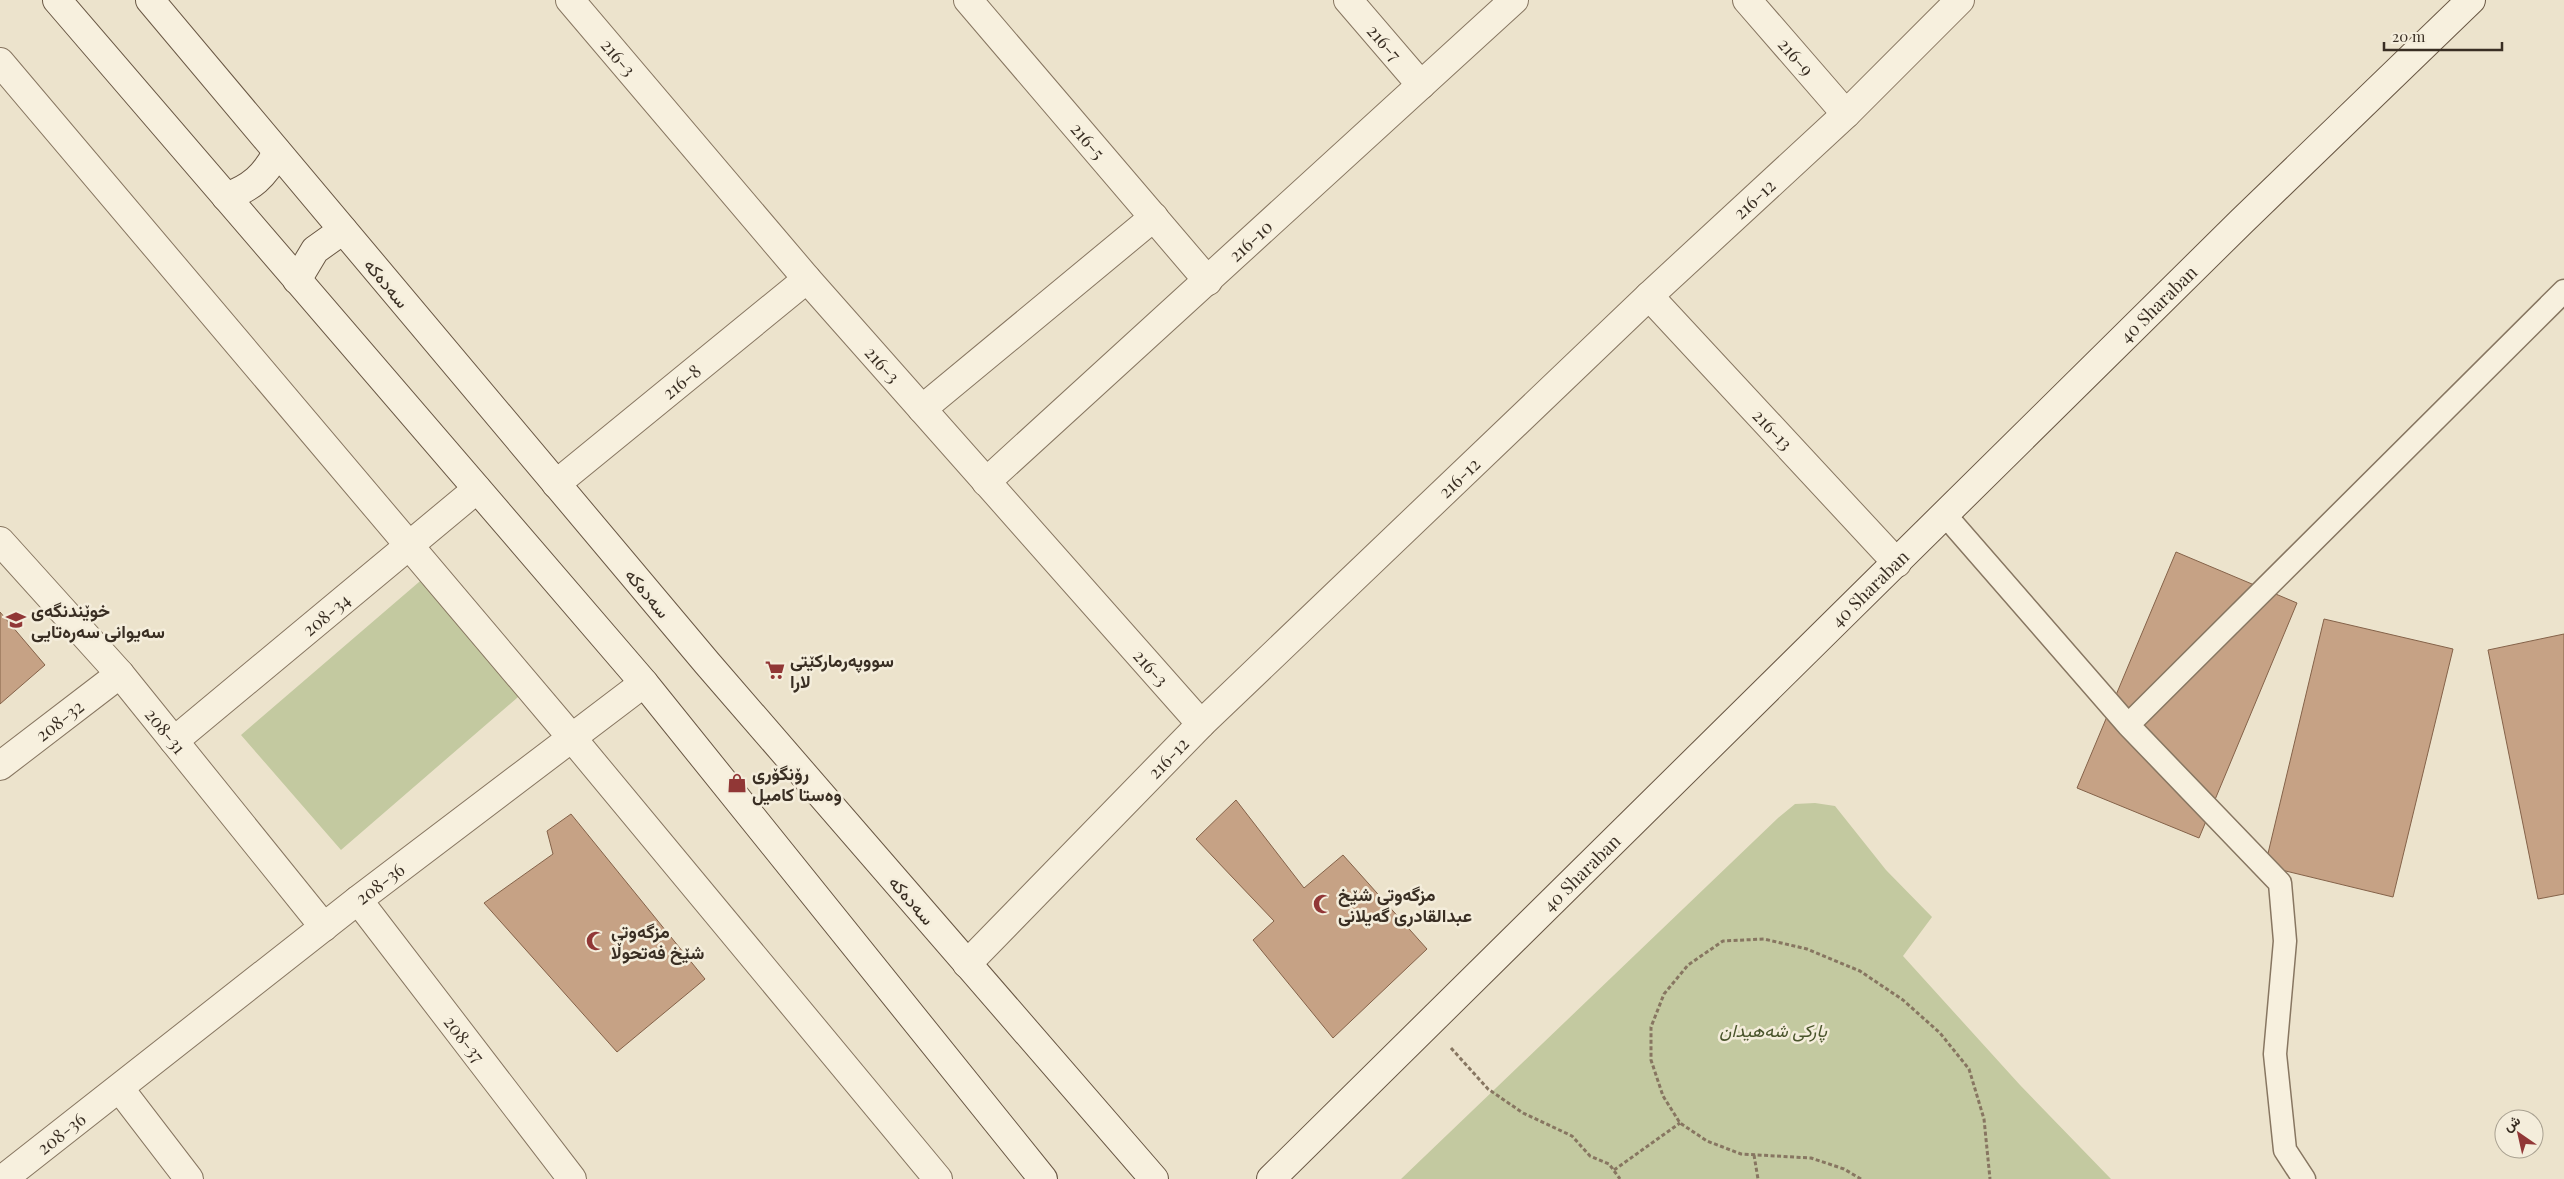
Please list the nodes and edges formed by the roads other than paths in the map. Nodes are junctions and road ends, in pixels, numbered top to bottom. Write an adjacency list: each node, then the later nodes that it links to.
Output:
1 (57, 0): 14 (street)
2 (150, 0): 13 (street, سەدەکە)
3 (570, 0): 17 (street, 216-3)
4 (968, 0): 15 (street, 216-5)
5 (1348, 0): 11 (street, 216-7)
6 (1514, 0): 11 (street, 216-10)
7 (1746, 0): 12 (street, 216-9)
8 (1960, 0): 12 (street, 216-12)
9 (2471, 0): 26 (street, 40 Sharaban)
10 (0, 62): 28 (street)
11 (1421, 85): 19 (street, 216-10)
12 (1846, 114): 21 (street, 216-12)
13 (277, 152): 14 (street); 16 (street, سەدەکە)
14 (226, 197): 18 (street)
15 (1154, 217): 19 (street, 216-5); 22 (street)
16 (343, 230): 18 (street); 24 (street, سەدەکە)
17 (807, 279): 22 (street, 216-3); 24 (street, 216-8)
18 (296, 280): 25 (street)
19 (1208, 281): 23 (street, 216-10)
20 (2564, 291): 33 (lane)
21 (1649, 296): 29 (street, 216-13); 32 (street, 216-12)
22 (922, 409): 23 (street, 216-3)
23 (986, 482): 32 (street, 216-3)
24 (556, 484): 39 (street, سەدەکە)
25 (477, 488): 28 (street, 208-34); 31 (street)
26 (1946, 516): 29 (street, 40 Sharaban); 33 (lane)
27 (0, 541): 30 (street, 208-31)
28 (408, 546): 34 (street); 35 (street, 208-34)
29 (1898, 563): 47 (street, 40 Sharaban)
30 (120, 674): 35 (street, 208-31); 36 (street, 208-32)
31 (644, 683): 34 (street, 208-36); 45 (street)
32 (1201, 724): 39 (street, 216-12)
33 (2128, 724): 48 (lane)
34 (572, 738): 37 (street, 208-36); 44 (street)
35 (174, 741): 38 (street, 208-31)
36 (0, 766)
37 (358, 900): 38 (street, 208-36); 43 (street, 208-37)
38 (324, 927): 40 (street, 208-36)
39 (968, 964): 46 (street, سەدەکە)
40 (120, 1089): 41 (street, 208-36); 42 (street)
41 (3, 1179)
42 (189, 1179)
43 (572, 1179)
44 (938, 1179)
45 (1043, 1179)
46 (1154, 1179)
47 (1271, 1179)
48 (2304, 1179)

